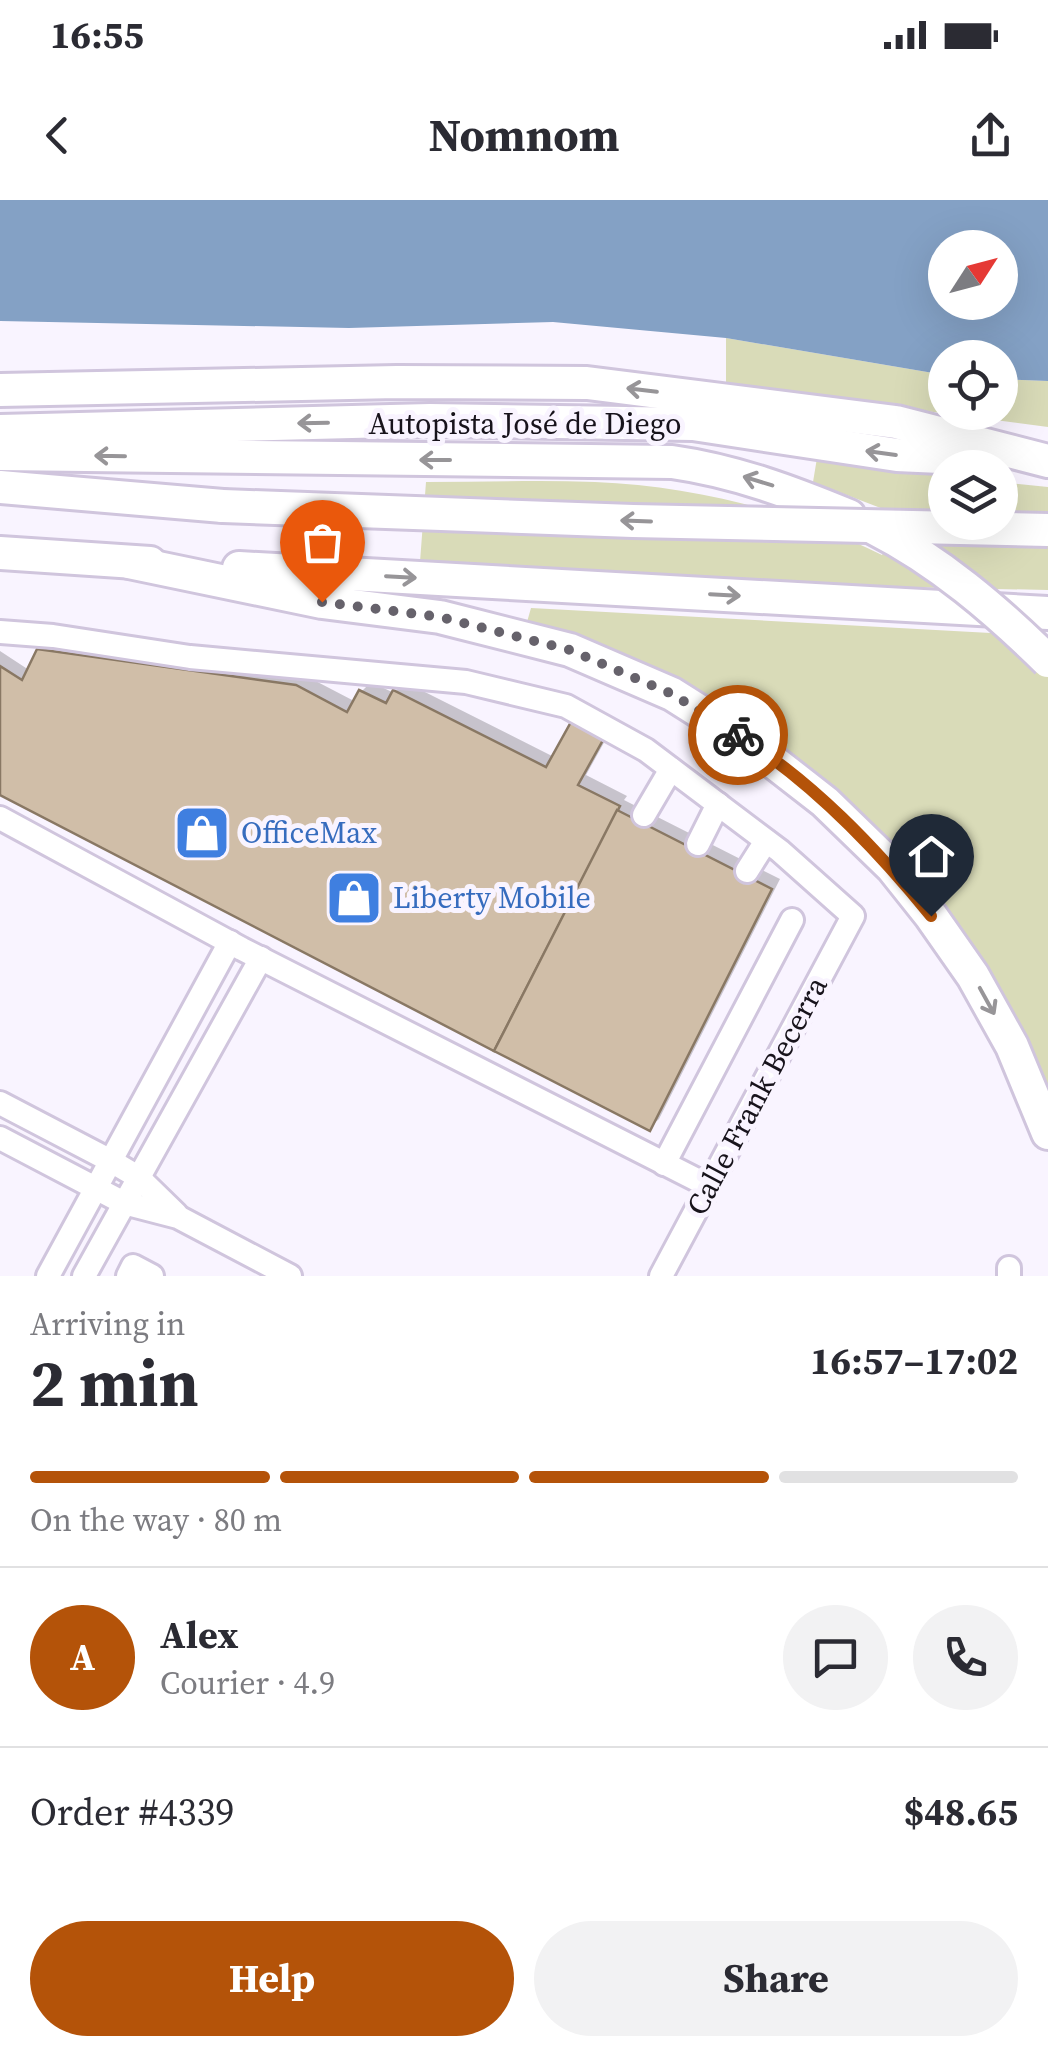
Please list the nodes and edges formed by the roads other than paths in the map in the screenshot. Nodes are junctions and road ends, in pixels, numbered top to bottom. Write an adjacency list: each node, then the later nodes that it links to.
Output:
1 (0, 390): 4 (highway, one-way to 1)
2 (0, 431): 4 (highway, Autopista José de Diego, one-way to 2)
3 (0, 454): 11 (highway, one-way to 3, bridge)
4 (1048, 462)
5 (0, 487): 6 (highway, one-way to 5, bridge)
6 (1048, 530)
7 (0, 553): 8 (highway)
8 (128, 562): 9 (highway, one-way to 9); 23 (highway, one-way to 23)
9 (1048, 613)
10 (0, 632): 12 (street)
11 (1048, 662)
12 (671, 769): 13 (street); 14 (street)
13 (718, 804): 16 (street); 17 (street)
14 (644, 815)
15 (0, 818): 20 (street)
16 (766, 840): 18 (street); 28 (street, Calle Frank Becerra)
17 (698, 844)
18 (747, 872)
19 (792, 920): 26 (street)
20 (230, 942): 21 (street); 25 (street)
21 (261, 958): 26 (street); 27 (street)
22 (0, 1103): 25 (street)
23 (1048, 1133)
24 (0, 1138): 29 (street)
25 (111, 1161): 27 (street); 29 (street)
26 (664, 1164): 28 (street)
27 (138, 1177): 30 (street); 31 (street)
28 (710, 1186): 37 (street, Calle Frank Becerra)
29 (96, 1188): 30 (street); 32 (street)
30 (124, 1203): 31 (street); 33 (street)
31 (178, 1217): 36 (street)
32 (48, 1276)
33 (84, 1276)
34 (128, 1276): 35 (street)
35 (152, 1276)
36 (290, 1276)
37 (661, 1276)

